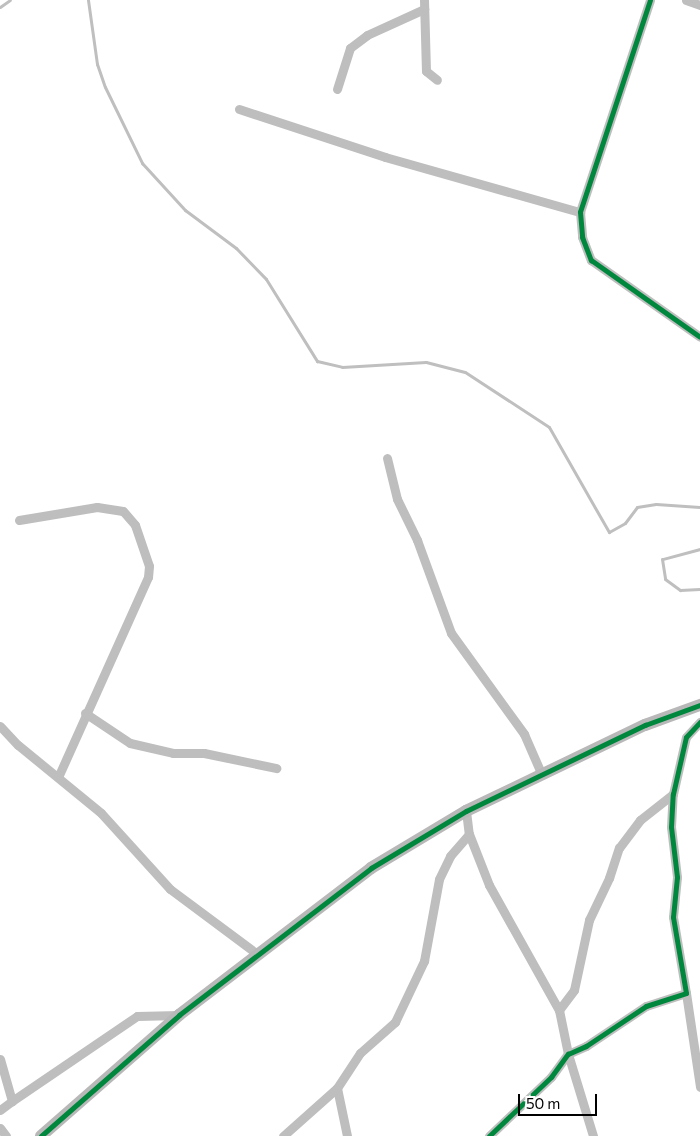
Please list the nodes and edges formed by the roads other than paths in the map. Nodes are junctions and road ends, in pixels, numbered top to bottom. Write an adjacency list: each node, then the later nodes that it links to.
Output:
1 (650, 0): 8 (street)
2 (686, 0): 4 (street)
3 (424, 4): 5 (street); 6 (street)
4 (700, 5)
5 (437, 80)
6 (336, 89)
7 (239, 109): 8 (street)
8 (580, 212): 9 (street)
9 (700, 337)
10 (387, 458): 17 (street)
11 (19, 520): 13 (street)
12 (700, 705): 17 (street)
13 (86, 713): 16 (street); 18 (street)
14 (700, 722): 19 (street)
15 (0, 726): 18 (street)
16 (276, 768)
17 (541, 773): 20 (street)
18 (58, 777): 22 (street)
19 (673, 794): 23 (street); 24 (street)
20 (466, 810): 21 (street); 22 (street)
21 (470, 834): 24 (street); 29 (street)
22 (256, 953): 25 (street)
23 (686, 993): 26 (street); 28 (street)
24 (559, 1010): 26 (street)
25 (179, 1015): 30 (street); 34 (street)
26 (568, 1054): 37 (street); 38 (street)
27 (0, 1058): 30 (street)
28 (700, 1087)
29 (337, 1088): 35 (street); 36 (street)
30 (12, 1101): 31 (street)
31 (0, 1110)
32 (0, 1128): 33 (street)
33 (6, 1136)
34 (41, 1136)
35 (283, 1136)
36 (347, 1136)
37 (489, 1136)
38 (593, 1136)

